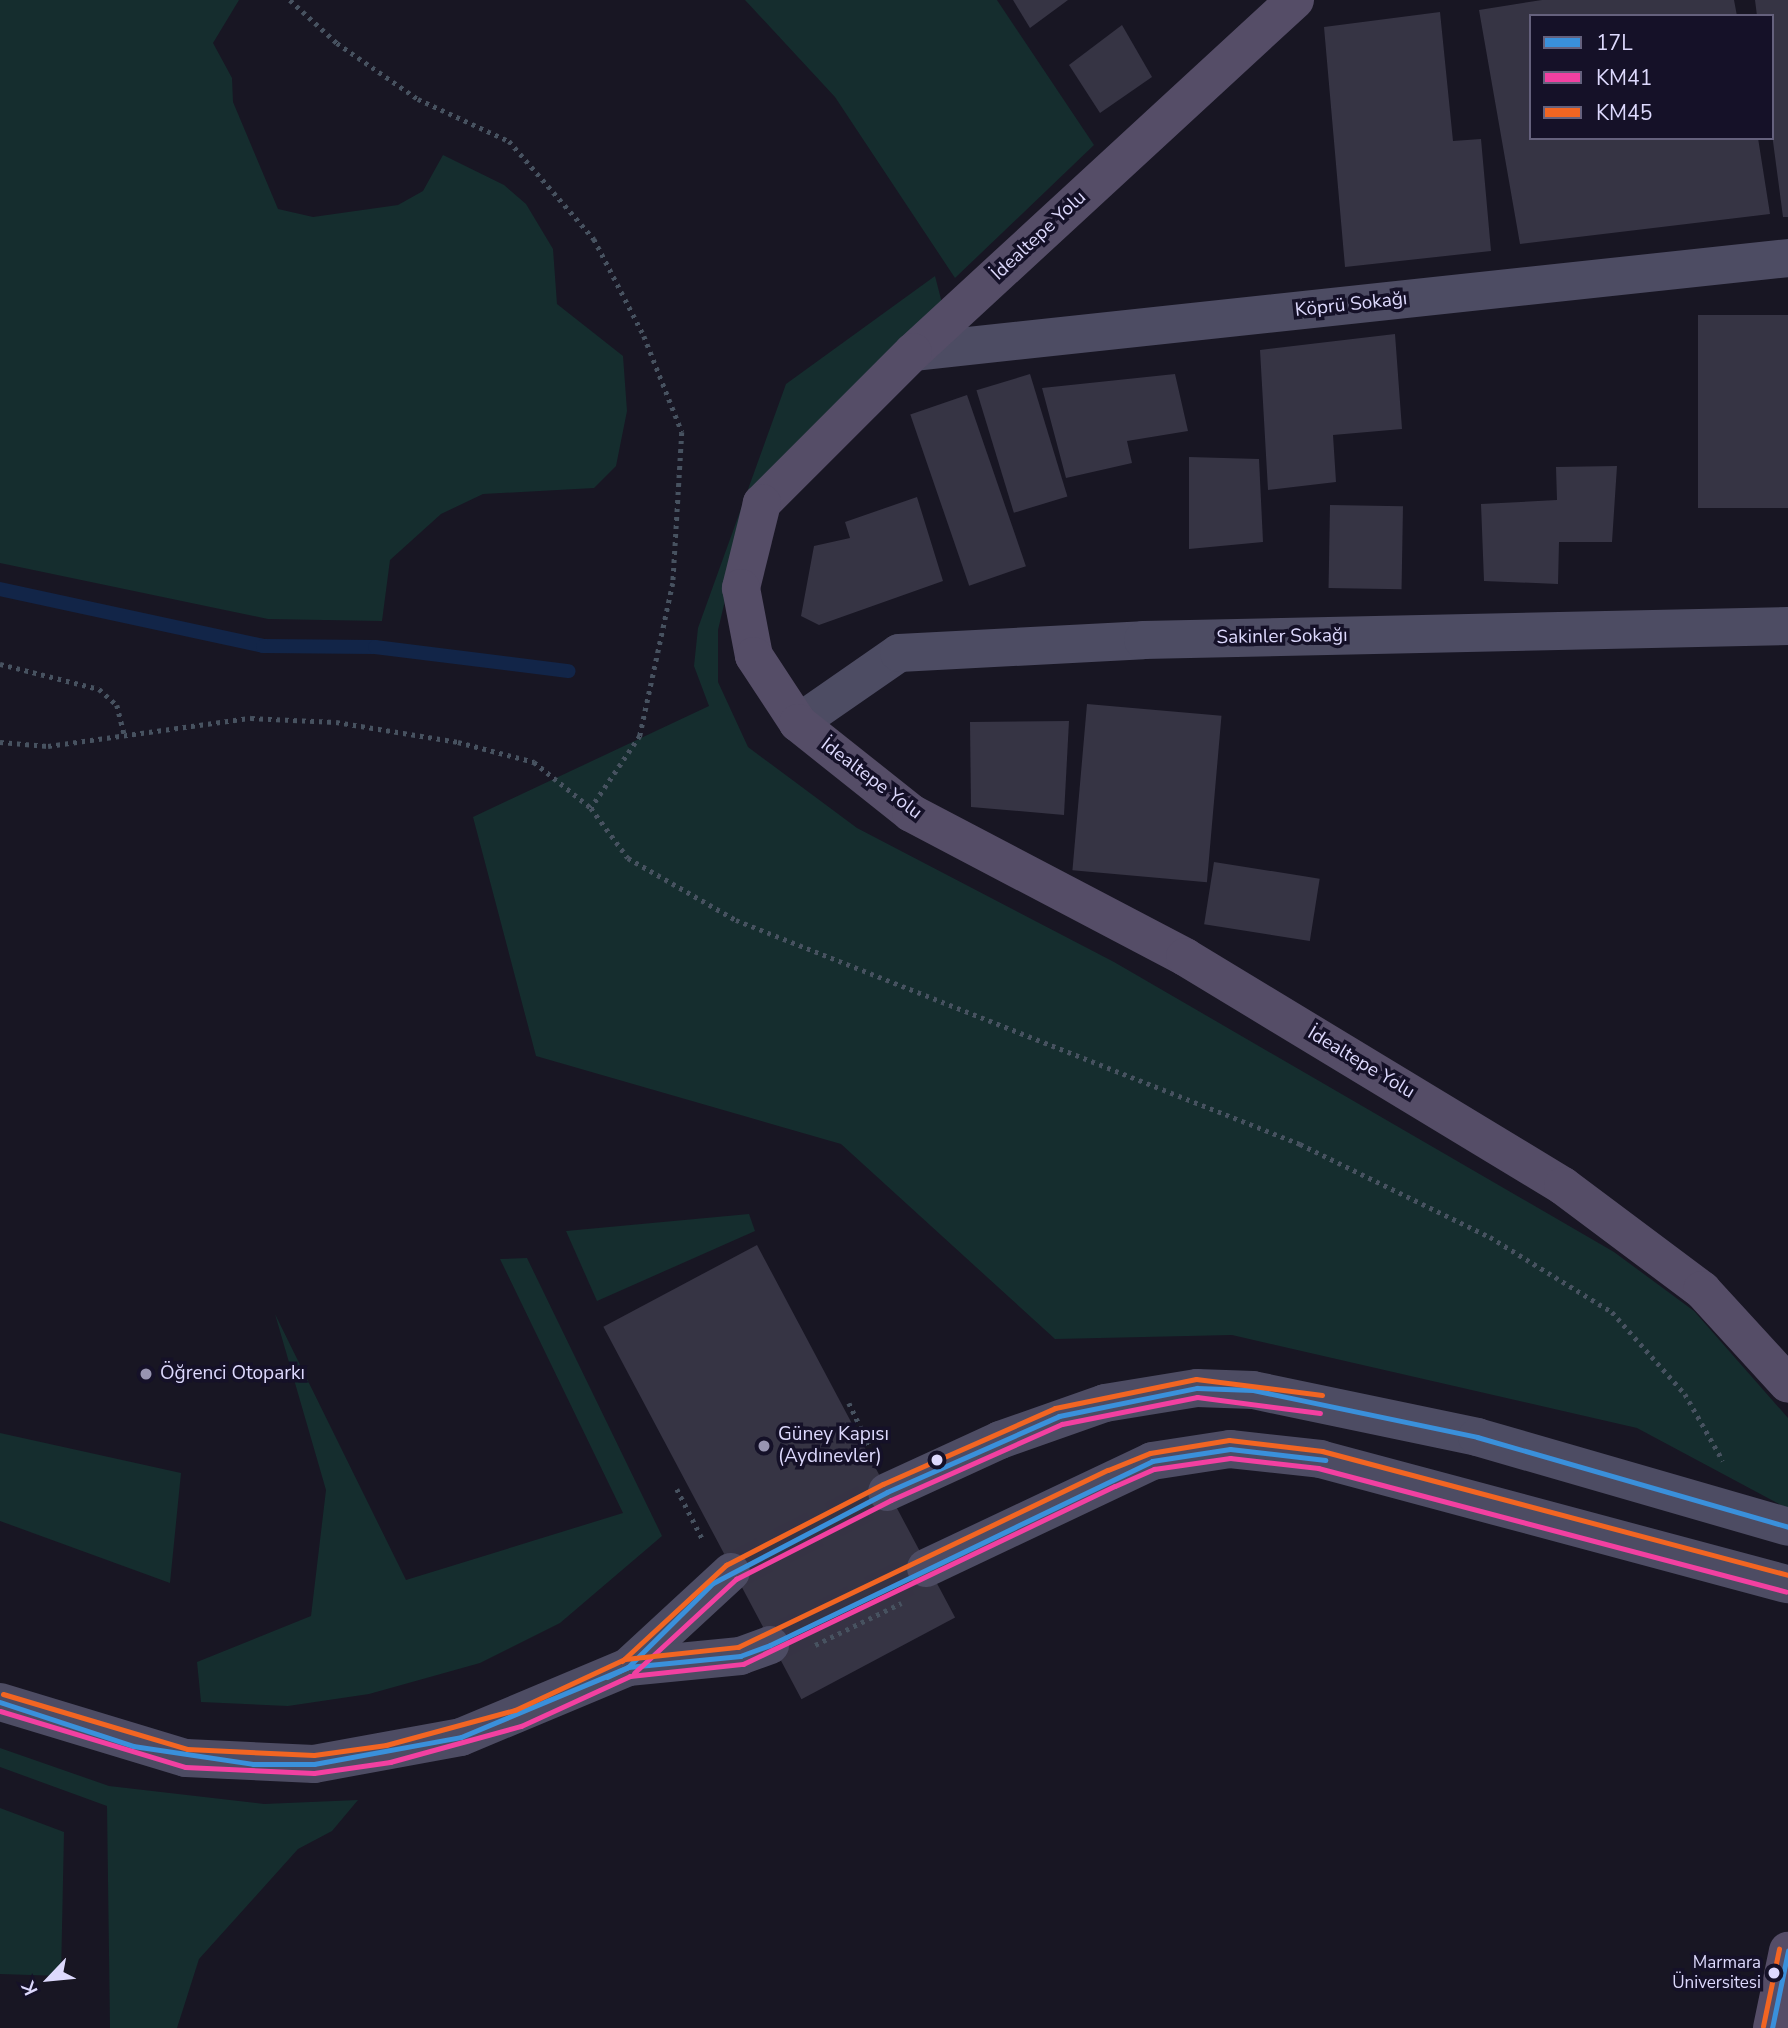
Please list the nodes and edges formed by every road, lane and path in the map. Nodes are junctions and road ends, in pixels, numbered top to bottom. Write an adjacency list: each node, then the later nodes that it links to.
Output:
1 (290, 0): 10 (path)
2 (1296, 0): 4 (main road, İdealtepe Yolu)
3 (1788, 258): 4 (street, Köprü Sokağı)
4 (913, 352): 7 (main road, İdealtepe Yolu)
5 (1788, 626): 7 (street, Sakinler Sokağı)
6 (0, 664): 8 (path)
7 (798, 723): 11 (main road, İdealtepe Yolu)
8 (125, 736): 9 (path); 10 (path)
9 (0, 742)
10 (591, 808): 16 (path)
11 (1788, 1384)
12 (849, 1403): 13 (path)
13 (873, 1452)
14 (677, 1489): 18 (path)
15 (887, 1492): 16 (street)
16 (1741, 1511): 17 (street)
17 (1788, 1527)
18 (702, 1538)
19 (926, 1568): 21 (street)
20 (731, 1572): 23 (street)
21 (1788, 1584)
22 (769, 1645): 23 (street)
23 (628, 1667): 24 (street)
24 (0, 1702)
25 (1788, 1951): 26 (main road)
26 (1772, 2028)

